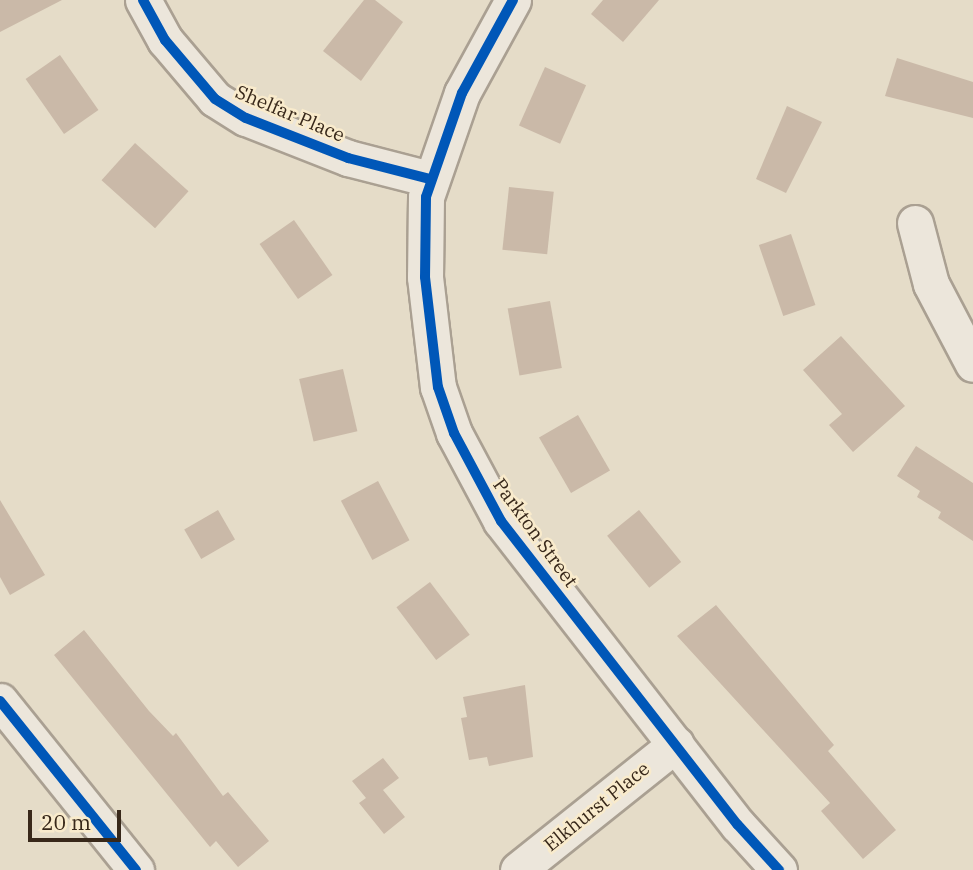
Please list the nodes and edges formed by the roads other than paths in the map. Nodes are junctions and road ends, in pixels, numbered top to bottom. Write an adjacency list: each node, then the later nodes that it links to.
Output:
1 (143, 0): 3 (street, Shelfar Place)
2 (513, 0): 3 (street, Parkton Street)
3 (430, 179): 7 (street, Parkton Street)
4 (915, 223): 5 (street)
5 (973, 364)
6 (0, 701): 8 (street)
7 (676, 744): 9 (street, Elkhurst Place); 10 (street, Parkton Street)
8 (136, 870)
9 (518, 870)
10 (779, 870)

